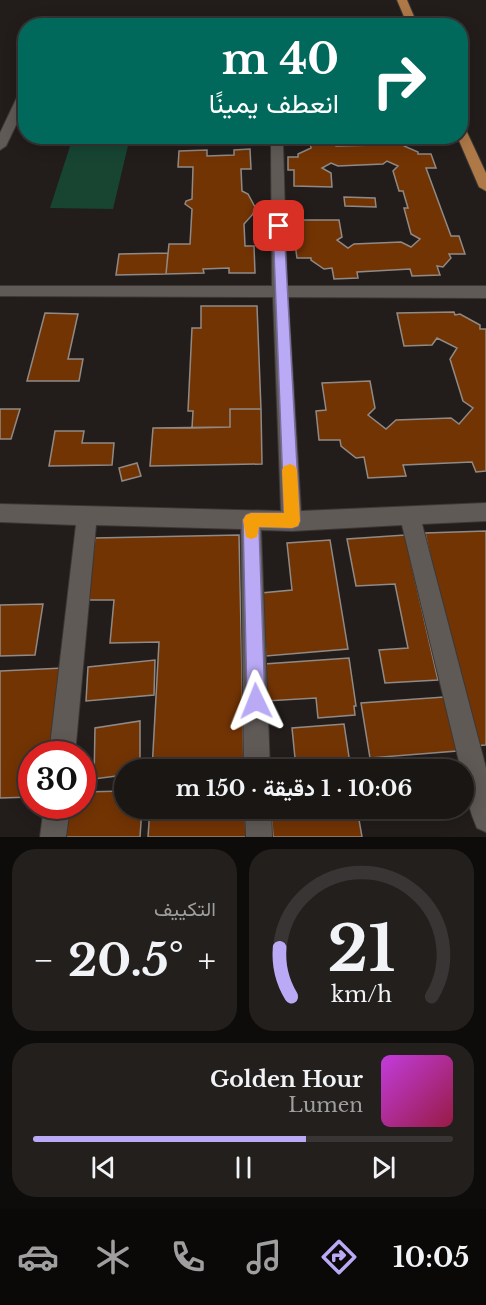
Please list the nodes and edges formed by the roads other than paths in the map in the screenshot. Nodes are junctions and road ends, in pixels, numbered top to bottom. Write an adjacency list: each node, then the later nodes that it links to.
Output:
1 (402, 0): 2 (main road)
2 (410, 18)
3 (18, 108): 6 (street)
4 (277, 144): 9 (street)
5 (466, 144): 7 (main road)
6 (0, 146)
7 (486, 187)
8 (0, 291): 9 (street)
9 (280, 291): 10 (street); 16 (street)
10 (486, 291)
11 (486, 512): 14 (street)
12 (0, 513): 13 (street)
13 (87, 516): 15 (street); 17 (street)
14 (410, 516): 16 (street); 21 (street)
15 (251, 520): 16 (street); 18 (street)
16 (292, 521)
17 (63, 741)
18 (257, 759)
19 (55, 819): 22 (street)
20 (258, 819): 23 (street)
21 (486, 819)
22 (53, 837)
23 (259, 837)

